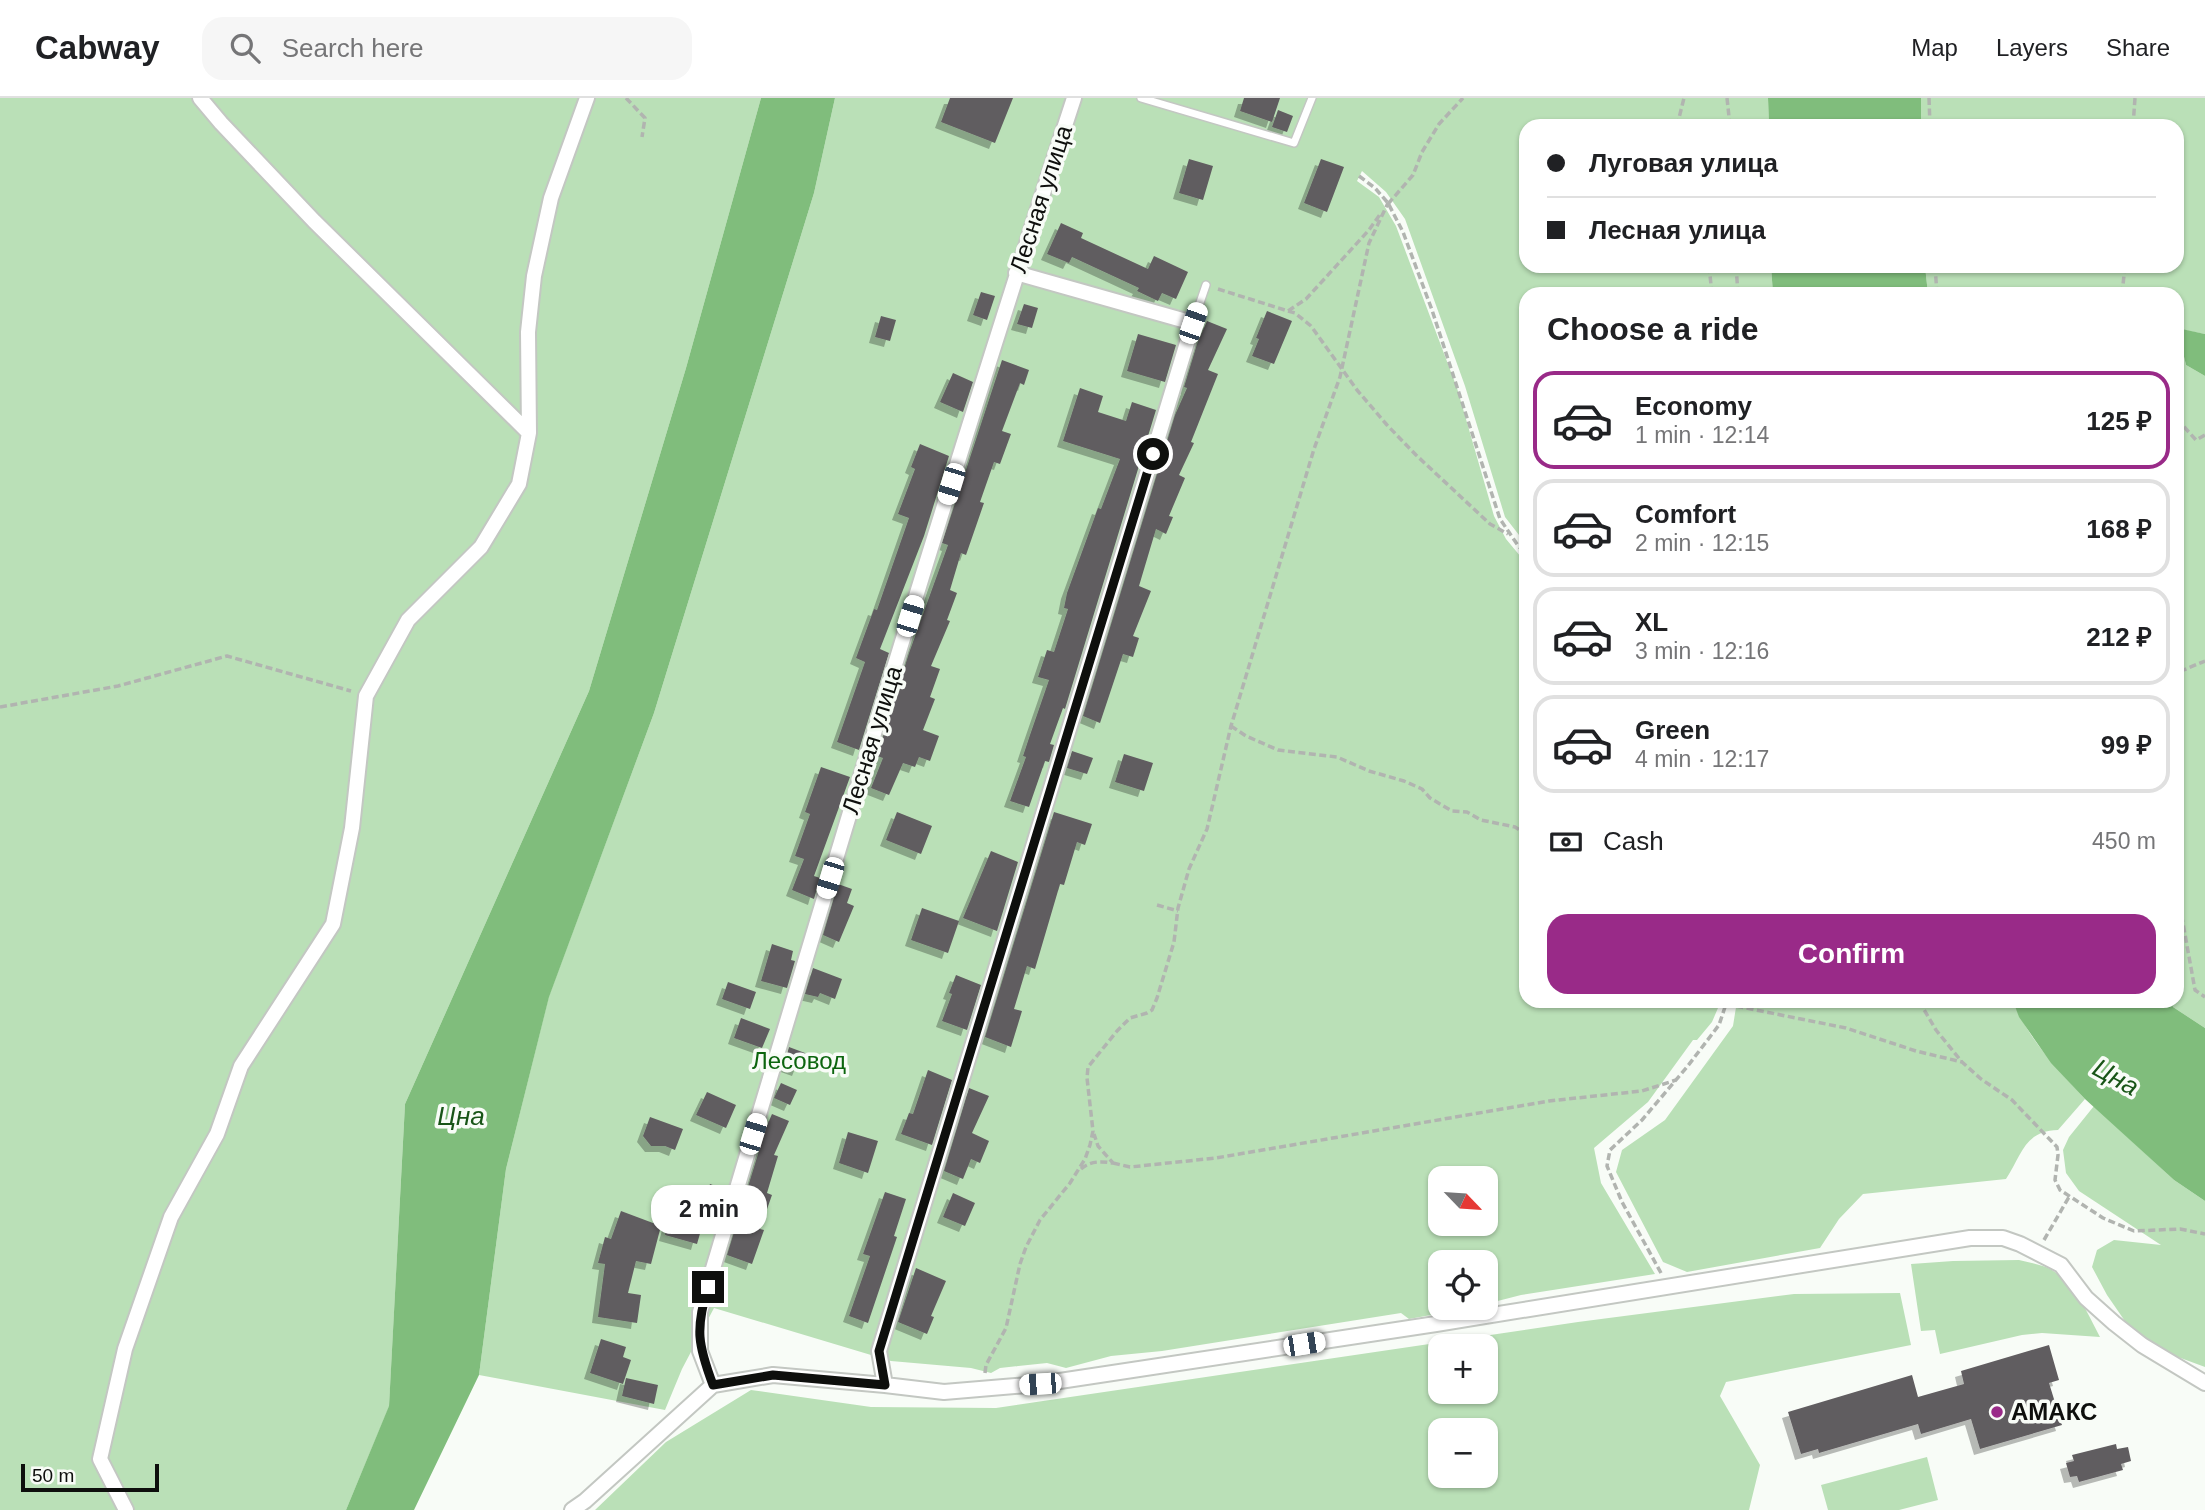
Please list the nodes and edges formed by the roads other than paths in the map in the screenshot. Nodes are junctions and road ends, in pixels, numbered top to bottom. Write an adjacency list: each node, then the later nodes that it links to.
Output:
1 (200, 98): 9 (street)
2 (587, 98): 9 (street)
3 (1073, 98): 6 (street, Лесная улица)
4 (1142, 98): 5 (lane)
5 (1312, 98)
6 (1016, 273): 8 (street); 11 (street, Лесная улица)
7 (1206, 285): 8 (lane)
8 (1193, 323): 12 (street)
9 (529, 433): 13 (street)
10 (2205, 1383): 12 (street)
11 (713, 1385): 12 (street); 14 (street)
12 (885, 1385)
13 (126, 1510)
14 (572, 1510)

